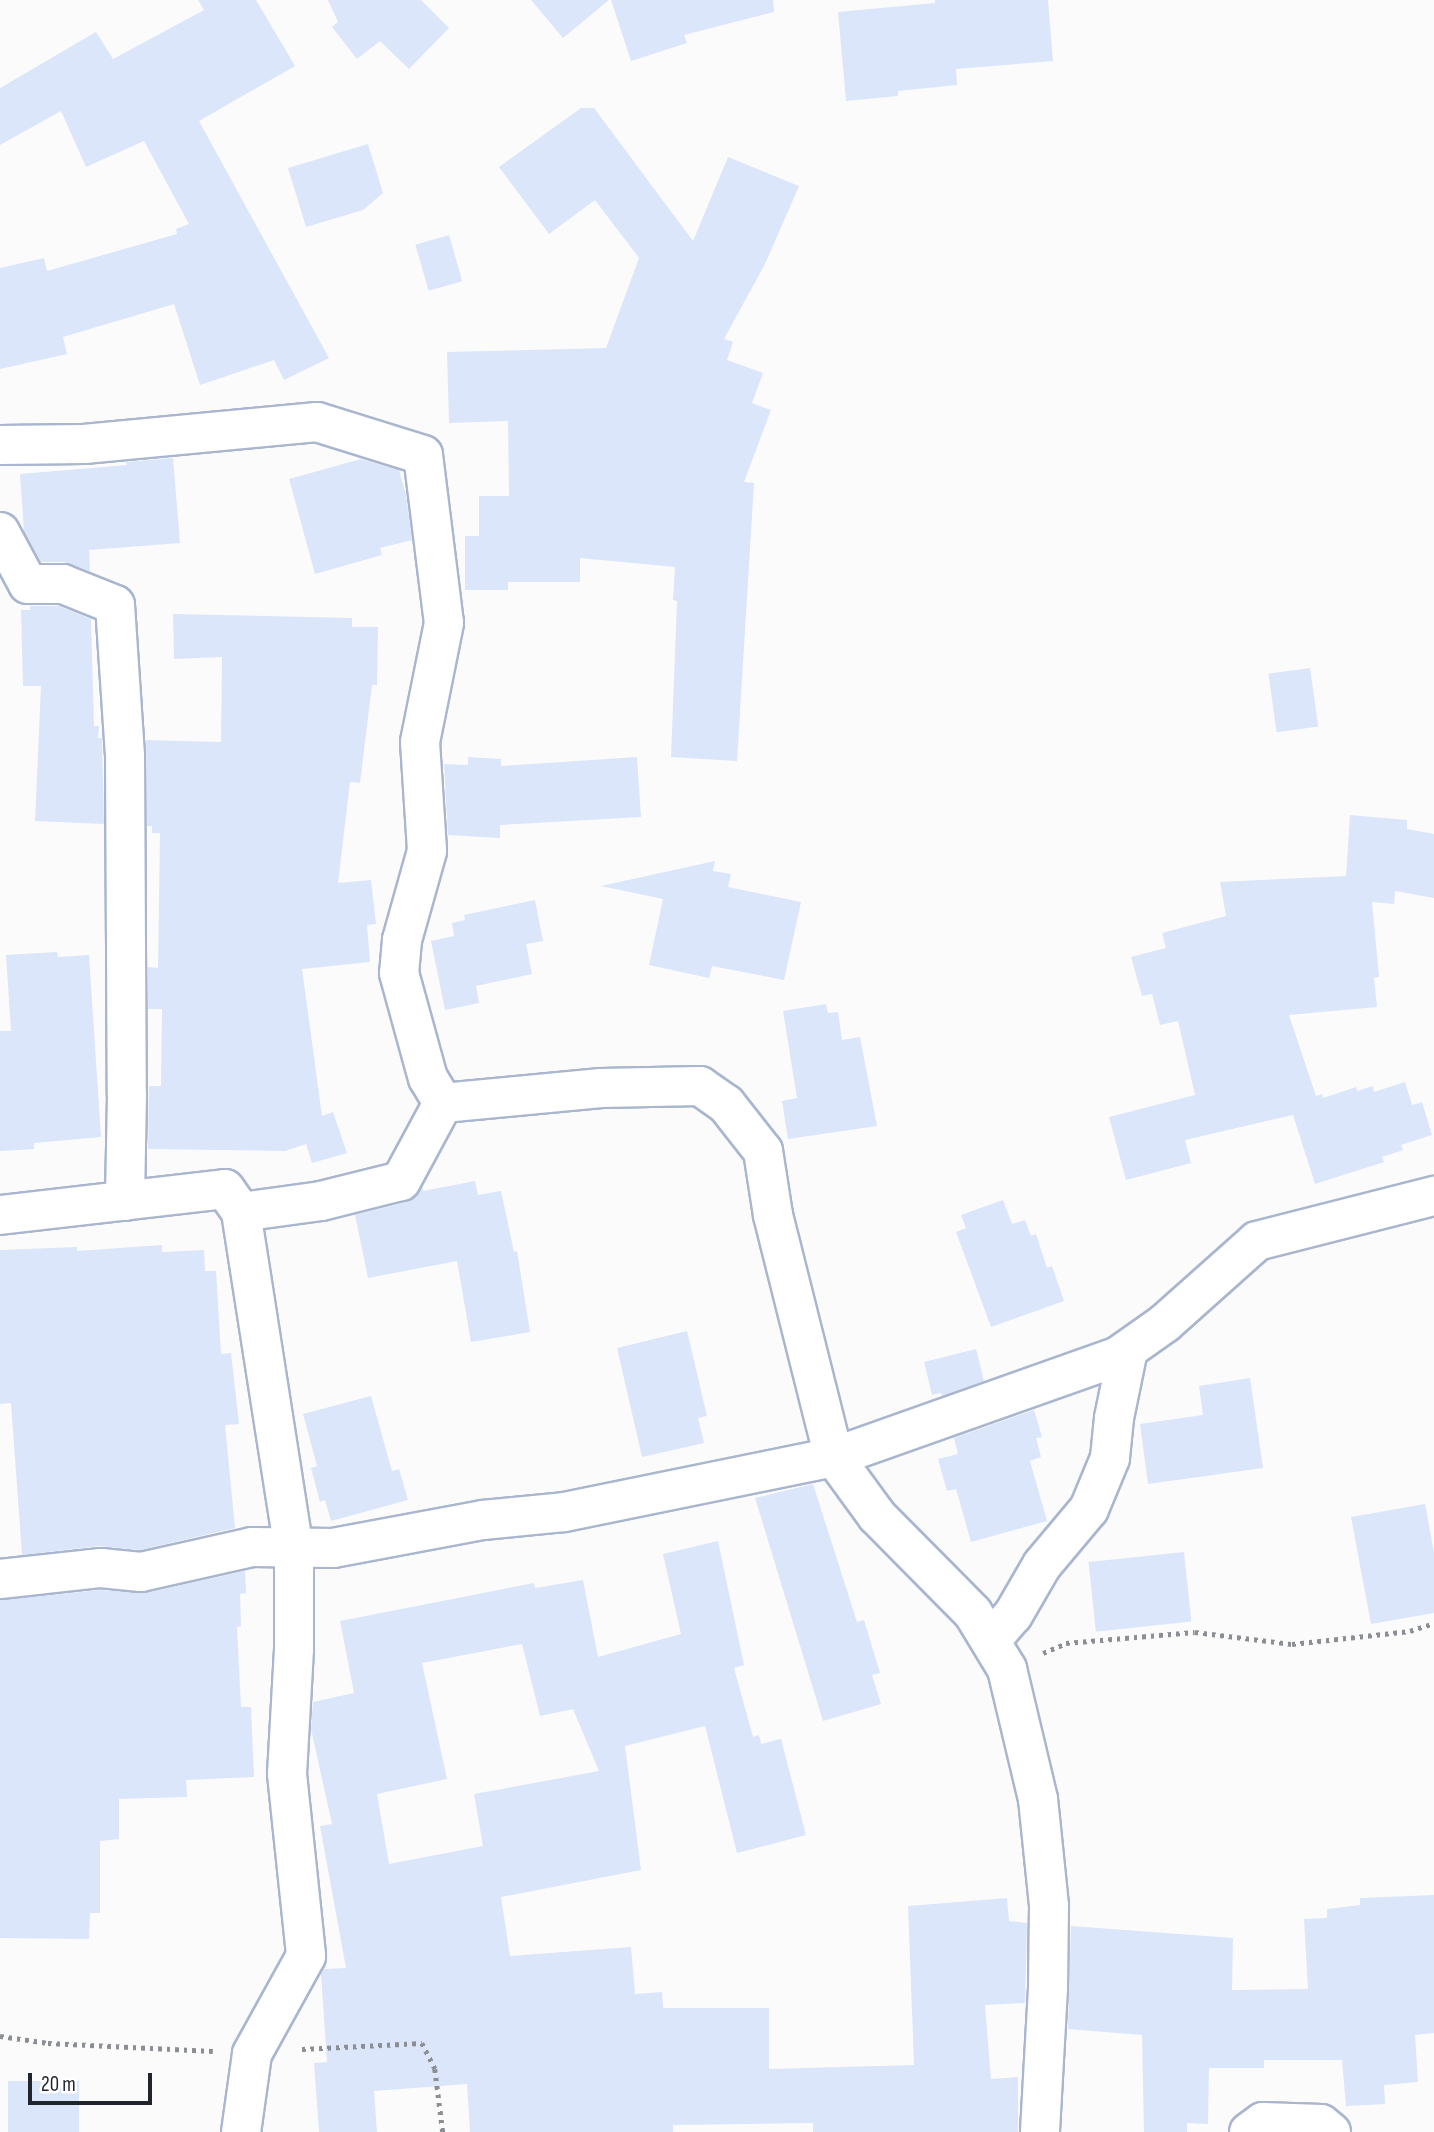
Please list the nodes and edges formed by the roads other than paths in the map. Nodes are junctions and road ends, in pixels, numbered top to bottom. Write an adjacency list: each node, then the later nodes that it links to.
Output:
1 (0, 445): 3 (street)
2 (0, 532): 5 (street)
3 (443, 1103): 6 (street); 9 (street)
4 (1434, 1196): 8 (street)
5 (125, 1201): 6 (street); 7 (street)
6 (241, 1212): 10 (street)
7 (0, 1215)
8 (1128, 1350): 9 (street); 12 (street)
9 (834, 1457): 10 (street); 12 (street)
10 (294, 1549): 11 (street); 13 (street)
11 (0, 1579)
12 (999, 1655): 14 (street)
13 (241, 2132)
14 (1040, 2132)
15 (1250, 2132): 16 (street)
16 (1331, 2132)

